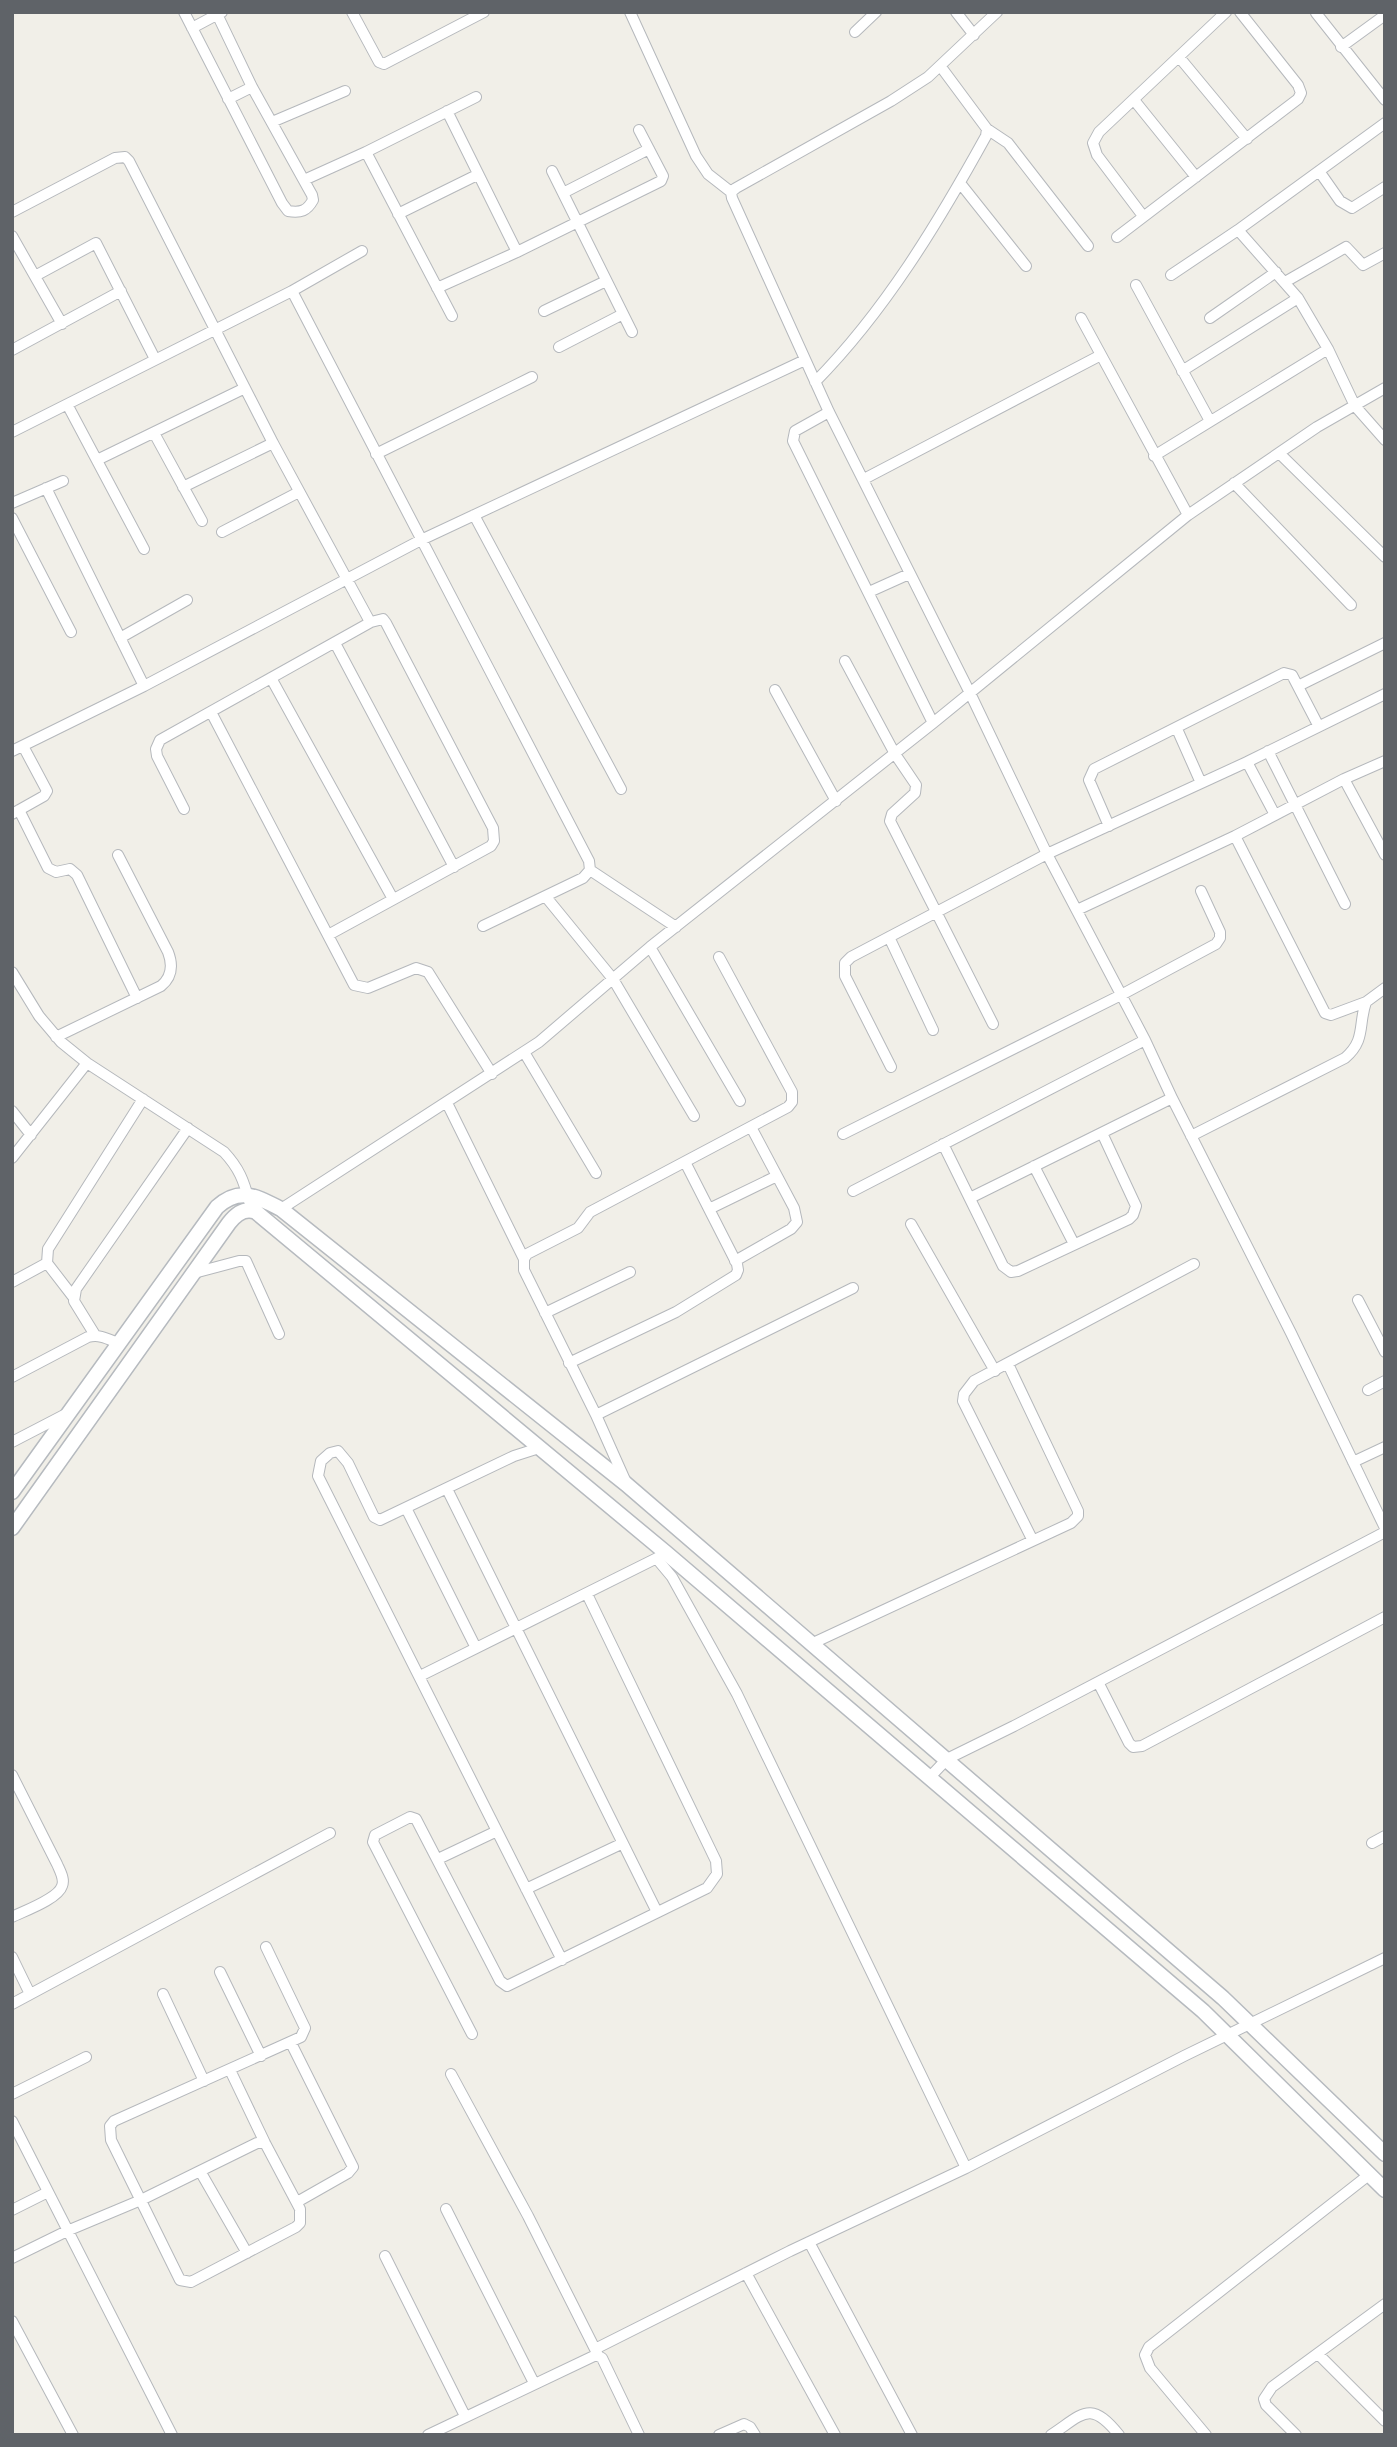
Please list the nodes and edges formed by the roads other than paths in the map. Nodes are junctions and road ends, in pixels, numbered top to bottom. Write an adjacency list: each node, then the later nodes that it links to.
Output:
1 (184, 12): 13 (street)
2 (352, 12): 3 (street)
3 (484, 12)
4 (630, 12): 40 (street)
5 (876, 12): 14 (street)
6 (956, 12): 15 (street)
7 (997, 12): 15 (street)
8 (1226, 12): 17 (street)
9 (1240, 12): 30 (street)
10 (219, 13): 13 (street); 19 (street)
11 (1316, 13): 16 (street)
12 (1385, 15): 16 (street)
13 (192, 28): 22 (street)
14 (855, 32)
15 (974, 35): 18 (street)
16 (1341, 47): 24 (street)
17 (1179, 57): 23 (street); 30 (street)
18 (941, 67): 28 (street); 40 (street)
19 (252, 87): 22 (street); 26 (street)
20 (345, 91): 26 (street)
21 (476, 96): 25 (street)
22 (228, 99): 37 (street)
23 (1134, 100): 36 (street); 44 (street)
24 (1385, 100)
25 (447, 111): 32 (street); 35 (street)
26 (272, 122): 37 (street)
27 (1385, 123): 34 (street)
28 (988, 128): 38 (street); 49 (street)
29 (639, 130): 31 (street)
30 (1247, 139): 36 (street)
31 (649, 149): 41 (street); 45 (street)
32 (366, 152): 37 (street); 43 (street)
33 (552, 171): 41 (street)
34 (1319, 171): 39 (street); 46 (street)
35 (477, 175): 43 (street); 51 (street)
36 (1196, 177): 44 (street)
37 (304, 180)
38 (960, 183): 53 (street); 80 (street)
39 (1385, 187)
40 (732, 192): 77 (street)
41 (563, 193): 45 (street)
42 (12, 212): 70 (street)
43 (398, 214): 60 (street)
44 (1143, 216): 48 (street)
45 (577, 223): 51 (street); 57 (street)
46 (1238, 230): 54 (street); 55 (street)
47 (12, 236): 56 (street)
48 (1117, 237)
49 (1088, 246)
50 (362, 251): 62 (street)
51 (517, 252): 60 (street)
52 (1385, 253): 58 (street)
53 (1026, 266)
54 (1276, 272): 58 (street); 68 (street)
55 (1171, 275)
56 (35, 276): 61 (street); 69 (street)
57 (606, 281): 64 (street); 65 (street)
58 (1284, 282): 63 (street)
59 (1136, 285): 78 (street)
60 (437, 288): 66 (street)
61 (121, 291): 69 (street); 76 (street)
62 (292, 291): 70 (street); 92 (street)
63 (1298, 298): 73 (street); 78 (street)
64 (544, 311)
65 (623, 314): 71 (street); 72 (street)
66 (452, 316)
67 (1081, 317): 75 (street)
68 (1210, 318)
69 (62, 324): 74 (street)
70 (216, 328): 76 (street); 81 (street)
71 (632, 332)
72 (559, 347)
73 (1328, 349): 84 (street); 86 (street)
74 (12, 350)
75 (1101, 355): 93 (street); 95 (street)
76 (155, 359): 83 (street)
77 (805, 360): 80 (street); 102 (street)
78 (1182, 371): 86 (street)
79 (533, 377): 92 (street)
80 (815, 382): 85 (street)
81 (245, 388): 88 (street); 90 (street)
82 (1385, 388): 84 (street)
83 (68, 406): 87 (street); 94 (street)
84 (1355, 406): 89 (street); 91 (street)
85 (829, 412): 95 (street); 112 (street)
86 (1210, 421): 93 (street)
87 (12, 432)
88 (154, 433): 94 (street); 98 (street)
89 (1385, 440)
90 (274, 443): 98 (street); 100 (street)
91 (1279, 453): 97 (street); 109 (street)
92 (376, 454): 107 (street)
93 (1154, 456): 103 (street)
94 (97, 460): 108 (street)
95 (864, 479): 110 (street)
96 (63, 481): 99 (street)
97 (1234, 483): 103 (street); 114 (street)
98 (183, 487): 105 (street)
99 (46, 488): 101 (street); 117 (street)
100 (299, 492): 106 (street); 111 (street)
101 (12, 503)
102 (474, 515): 107 (street); 139 (street)
103 (1188, 515): 125 (street)
104 (12, 518): 116 (street)
105 (202, 522)
106 (222, 532)
107 (421, 540): 111 (street); 151 (street)
108 (144, 549)
109 (1385, 557)
110 (909, 574): 112 (street); 125 (street)
111 (346, 578): 115 (street); 122 (street)
112 (869, 592): 128 (street)
113 (187, 600): 117 (street)
114 (1351, 605)
115 (371, 622): 118 (street); 150 (street)
116 (71, 632)
117 (120, 638): 122 (street)
118 (335, 643): 121 (street); 150 (street)
119 (1385, 643): 123 (street)
120 (845, 661): 134 (street)
121 (271, 678): 127 (street); 154 (street)
122 (144, 686): 131 (street)
123 (1298, 686): 129 (street); 130 (street)
124 (775, 690): 140 (street)
125 (970, 693): 128 (street); 147 (street)
126 (1385, 694): 129 (street)
127 (211, 712): 142 (street); 160 (street)
128 (933, 723): 134 (street)
129 (1318, 725): 133 (street)
130 (1177, 729): 138 (street); 145 (street)
131 (23, 746): 132 (street); 143 (street)
132 (12, 751)
133 (1268, 751): 136 (street); 141 (street)
134 (895, 754): 140 (street); 157 (street)
135 (1385, 761): 137 (street)
136 (1247, 762): 138 (street); 144 (street)
137 (1344, 779): 141 (street); 149 (street)
138 (1202, 783): 145 (street)
139 (621, 789)
140 (836, 801): 159 (street)
141 (1296, 804): 144 (street); 155 (street)
142 (184, 809)
143 (16, 812): 168 (street)
144 (1275, 815): 146 (street)
145 (1109, 826): 147 (street)
146 (1235, 836): 156 (street); 169 (street)
147 (1047, 854): 156 (street); 157 (street)
148 (118, 855): 168 (street)
149 (1385, 855)
150 (454, 867): 154 (street)
151 (590, 870): 153 (street); 159 (street)
152 (1201, 891): 167 (street)
153 (545, 897): 158 (street); 165 (street)
154 (393, 899): 160 (street)
155 (1345, 904)
156 (1077, 910): 167 (street)
157 (937, 911): 161 (street); 170 (street)
158 (483, 926)
159 (676, 927): 162 (street)
160 (330, 934): 177 (street)
161 (889, 937): 171 (street); 176 (street)
162 (650, 947): 165 (street); 180 (street)
163 (719, 957): 184 (street)
164 (12, 972): 172 (street)
165 (613, 979): 174 (street); 183 (street)
166 (1385, 988): 169 (street)
167 (1121, 995): 173 (street); 188 (street)
168 (137, 998): 172 (street)
169 (1366, 1002): 189 (street)
170 (993, 1024)
171 (933, 1030)
172 (56, 1037): 175 (street)
173 (1145, 1040): 178 (street); 190 (street)
174 (524, 1052): 177 (street); 194 (street)
175 (88, 1063): 179 (street); 187 (street)
176 (891, 1068)
177 (492, 1074): 181 (street)
178 (1172, 1098): 186 (street); 189 (street)
179 (144, 1099): 185 (street); 205 (street)
180 (740, 1101)
181 (447, 1103): 199 (street); 203 (street)
182 (12, 1111): 187 (street)
183 (694, 1116)
184 (751, 1127): 192 (street); 195 (street)
185 (188, 1128): 198 (street); 211 (street)
186 (1102, 1133): 193 (street); 202 (street)
187 (31, 1135): 191 (street)
188 (843, 1135)
189 (1191, 1136): 231 (street)
190 (943, 1144): 196 (street); 197 (street)
191 (12, 1158)
192 (685, 1162): 200 (street); 203 (street)
193 (1034, 1166): 197 (street); 202 (street)
194 (596, 1173)
195 (777, 1176): 200 (street); 204 (street)
196 (853, 1191)
197 (970, 1198): 202 (street)
198 (249, 1202): 199 (main road); 208 (main road); 216 (main road); 230 (main road)
199 (281, 1209): 232 (main road)
200 (709, 1209): 204 (street)
201 (911, 1224): 220 (street)
202 (1074, 1244)
203 (524, 1259): 213 (street)
204 (735, 1261): 218 (street)
205 (47, 1263): 209 (street); 211 (street)
206 (1194, 1264): 219 (street)
207 (630, 1272): 213 (street)
208 (193, 1273): 214 (street); 228 (main road)
209 (12, 1282)
210 (853, 1288): 225 (street)
211 (74, 1298): 215 (street)
212 (1358, 1300): 217 (street)
213 (545, 1313): 218 (street)
214 (279, 1334)
215 (95, 1335): 216 (street); 221 (street)
216 (118, 1343): 224 (main road)
217 (1385, 1352)
218 (569, 1363): 225 (street)
219 (1008, 1364): 220 (street); 240 (street)
220 (995, 1371): 240 (street)
221 (12, 1377)
222 (1385, 1381): 223 (street)
223 (1367, 1390)
224 (71, 1412): 226 (main road); 227 (street)
225 (596, 1415): 232 (street)
226 (56, 1432): 228 (main road); 234 (main road)
227 (12, 1443)
228 (72, 1443): 237 (main road)
229 (1385, 1447): 231 (street)
230 (539, 1448): 233 (street); 239 (main road)
231 (1353, 1462): 238 (street)
232 (626, 1484): 236 (main road)
233 (447, 1489): 235 (street); 244 (street)
234 (12, 1492)
235 (406, 1508): 246 (street); 247 (street)
236 (656, 1510): 239 (main road); 245 (main road)
237 (12, 1528)
238 (1385, 1530): 248 (street)
239 (639, 1531): 241 (main road)
240 (1032, 1539): 245 (street)
241 (661, 1555): 242 (street); 251 (main road); 282 (street)
242 (587, 1594): 244 (street); 259 (street)
243 (1385, 1617): 248 (street)
244 (515, 1629): 246 (street); 256 (street)
245 (811, 1644): 249 (main road)
246 (476, 1648): 247 (street)
247 (420, 1676): 252 (street)
248 (1098, 1682): 249 (street)
249 (947, 1759): 251 (street); 269 (main road)
250 (12, 1775): 260 (street)
251 (929, 1778): 271 (main road)
252 (497, 1831): 257 (street); 258 (street)
253 (330, 1833): 266 (street)
254 (1385, 1836): 255 (street)
255 (1372, 1843)
256 (621, 1844): 258 (street); 259 (street)
257 (438, 1859): 264 (street); 270 (street)
258 (526, 1889): 264 (street)
259 (657, 1912): 264 (street)
260 (12, 1917)
261 (266, 1947): 272 (street)
262 (12, 1957): 266 (street)
263 (1385, 1958): 269 (street)
264 (562, 1960)
265 (220, 1972): 273 (street)
266 (30, 1994): 268 (street)
267 (163, 1994): 277 (street)
268 (12, 2004)
269 (1251, 2023): 271 (street); 281 (main road)
270 (472, 2034)
271 (1229, 2035): 282 (street); 284 (main road)
272 (291, 2043): 273 (street); 288 (street)
273 (261, 2056): 275 (street)
274 (86, 2057): 278 (street)
275 (230, 2070): 277 (street); 280 (street)
276 (451, 2074): 300 (street)
277 (204, 2081): 287 (street)
278 (12, 2094)
279 (12, 2121): 286 (street)
280 (265, 2143): 283 (street); 288 (street)
281 (1385, 2154)
282 (966, 2168): 292 (street)
283 (201, 2171): 287 (street); 293 (street)
284 (1370, 2174): 285 (main road); 315 (street)
285 (1385, 2190)
286 (48, 2192): 290 (street); 291 (street)
287 (141, 2200): 291 (street); 293 (street)
288 (297, 2202): 293 (street)
289 (446, 2209): 302 (street)
290 (12, 2210)
291 (67, 2231): 295 (street); 306 (street)
292 (809, 2242): 296 (street); 312 (street)
293 (247, 2253)
294 (384, 2256): 303 (street)
295 (12, 2258)
296 (746, 2273): 300 (street); 311 (street)
297 (1380, 2307): 299 (street); 301 (street)
298 (12, 2320): 305 (street)
299 (1385, 2320)
300 (597, 2352): 302 (street); 308 (street)
301 (1318, 2354): 304 (street); 316 (street)
302 (534, 2383): 303 (street)
303 (465, 2416): 307 (street)
304 (1385, 2421)
305 (72, 2435)
306 (172, 2435)
307 (428, 2435)
308 (639, 2435)
309 (719, 2435): 310 (street)
310 (755, 2435)
311 (835, 2435)
312 (912, 2435)
313 (1051, 2435): 314 (street)
314 (1119, 2435)
315 (1206, 2435)
316 (1296, 2435)

